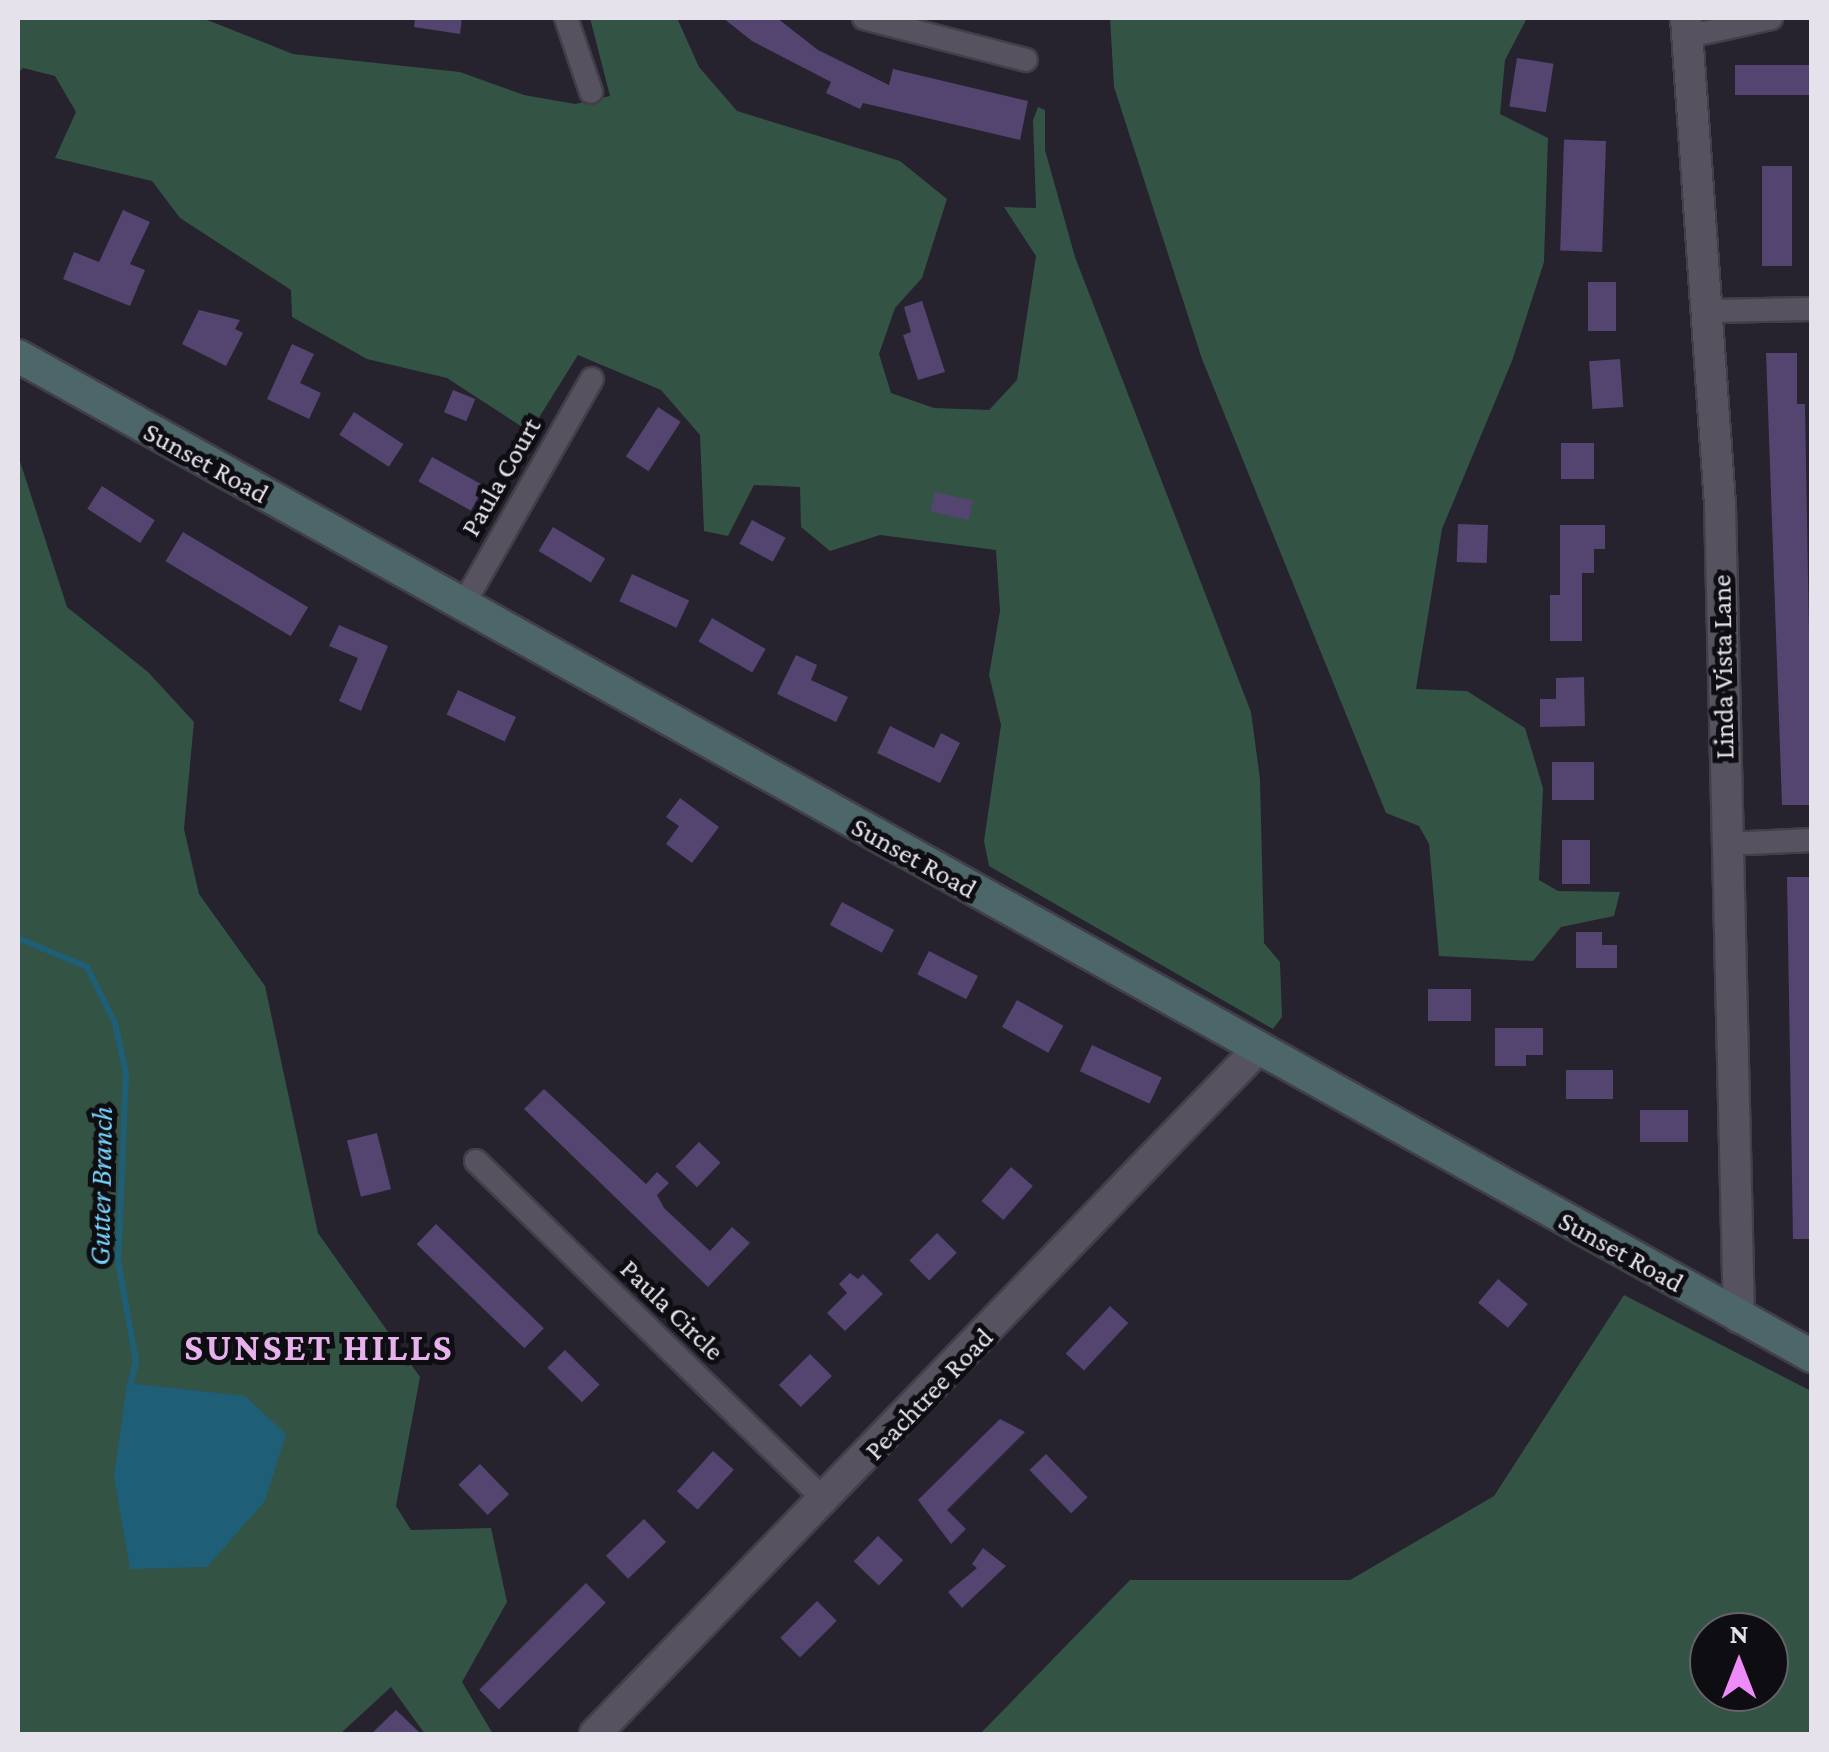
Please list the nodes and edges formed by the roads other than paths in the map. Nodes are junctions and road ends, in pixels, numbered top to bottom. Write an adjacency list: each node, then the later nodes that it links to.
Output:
1 (566, 18): 6 (street)
2 (864, 18): 5 (street)
3 (1771, 18): 4 (street)
4 (1688, 27): 8 (street, Linda Vista Lane)
5 (1026, 60)
6 (591, 92)
7 (1812, 309): 8 (street)
8 (1711, 311): 13 (street, Linda Vista Lane)
9 (18, 356): 11 (main road, Sunset Road)
10 (592, 379): 11 (street, Paula Court)
11 (463, 605): 14 (main road, Sunset Road)
12 (1812, 840): 13 (street)
13 (1727, 844): 16 (street, Linda Vista Lane)
14 (1258, 1049): 16 (main road, Sunset Road); 18 (street, Peachtree Road)
15 (476, 1161): 18 (street, Paula Circle)
16 (1738, 1318): 17 (main road, Sunset Road)
17 (1812, 1356)
18 (826, 1500): 19 (street, Peachtree Road)
19 (595, 1734)

